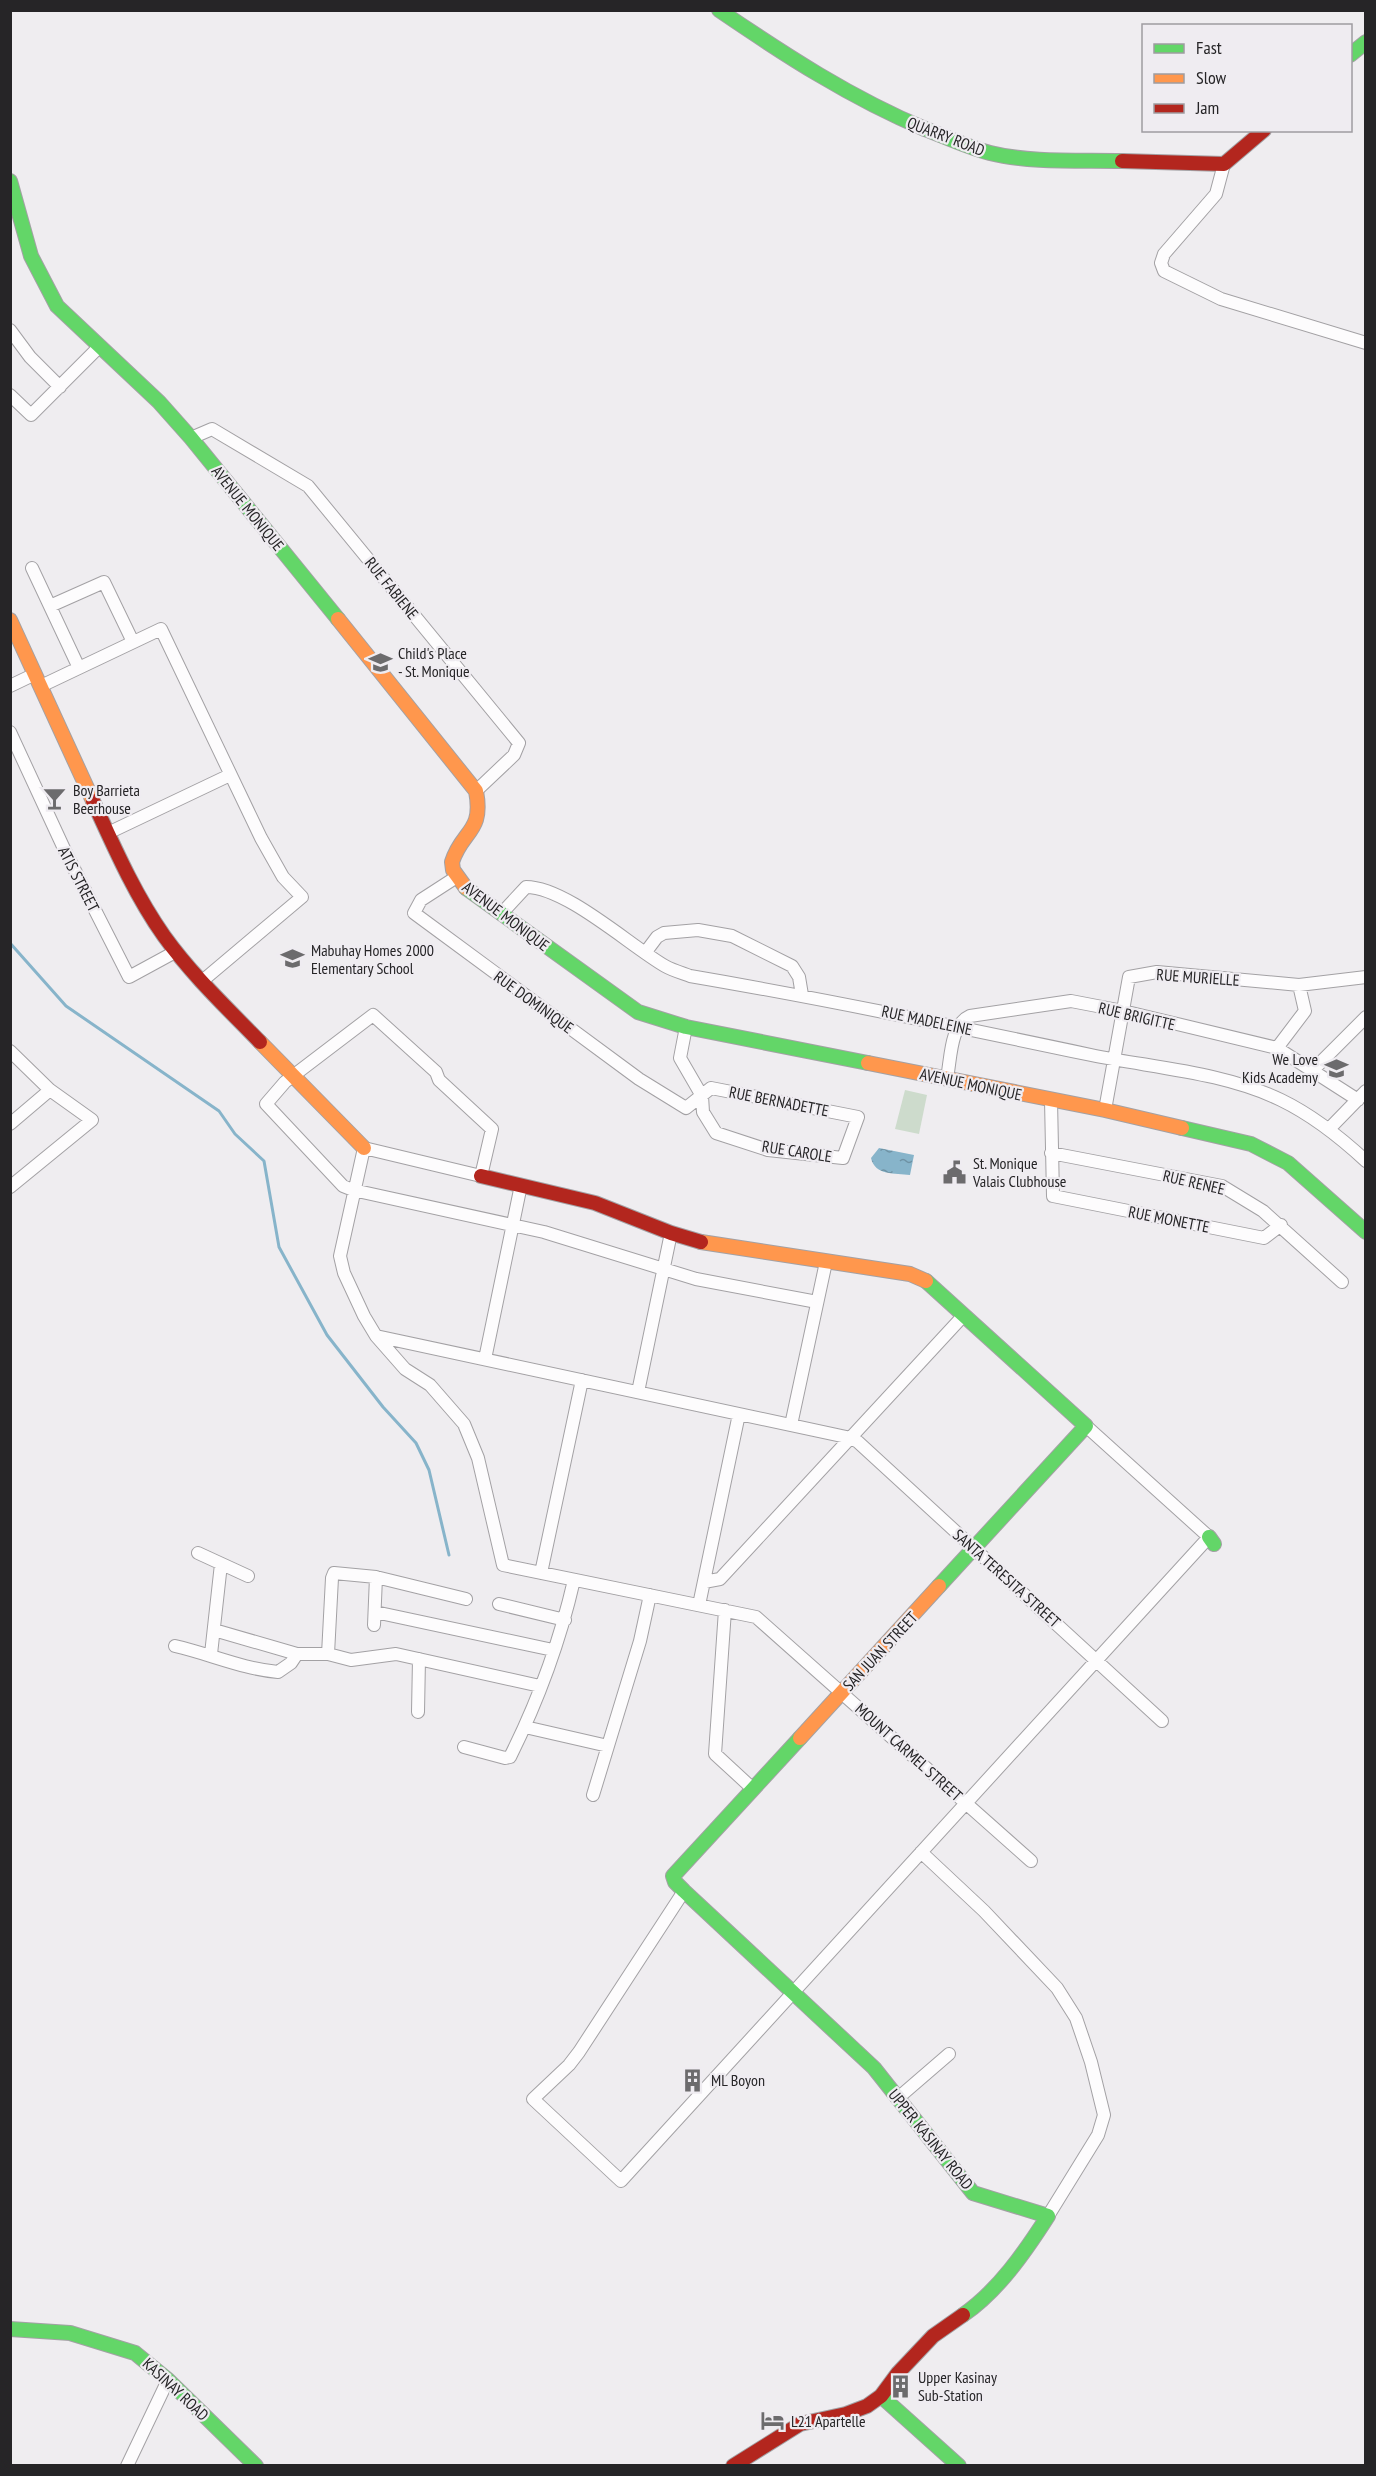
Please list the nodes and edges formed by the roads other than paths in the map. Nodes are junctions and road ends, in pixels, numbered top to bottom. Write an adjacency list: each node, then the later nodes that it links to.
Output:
1 (719, 10): 5 (street, QUARRY ROAD)
2 (1365, 42): 3 (street)
3 (1352, 53)
4 (1262, 132): 5 (street)
5 (1224, 164): 8 (street)
6 (10, 181): 9 (street, AVENUE MONIQUE)
7 (10, 330): 10 (street)
8 (1365, 343)
9 (99, 347): 10 (street); 12 (street, AVENUE MONIQUE)
10 (60, 387): 11 (street)
11 (10, 395)
12 (191, 438): 22 (street, AVENUE MONIQUE); 22 (street, RUE FABIENE)
13 (32, 568): 14 (street)
14 (50, 606): 16 (street); 17 (street)
15 (10, 620): 18 (street)
16 (133, 642): 17 (street); 21 (street)
17 (79, 668): 18 (street)
18 (38, 680): 19 (street); 23 (street)
19 (10, 686)
20 (10, 732): 26 (street, ATIS STREET)
21 (230, 775): 23 (street); 29 (street)
22 (476, 791): 24 (street, AVENUE MONIQUE)
23 (108, 833): 26 (street)
24 (455, 878): 25 (street, AVENUE MONIQUE); 44 (street, RUE DOMINIQUE)
25 (501, 914): 27 (street, RUE MADELEINE); 35 (street, AVENUE MONIQUE)
26 (175, 952): 29 (street)
27 (645, 953): 31 (street, RUE MADELEINE); 31 (street)
28 (1365, 977): 30 (street, RUE MURIELLE)
29 (201, 982): 40 (street)
30 (1299, 985): 32 (street, RUE MURIELLE); 36 (street)
31 (802, 995): 34 (street, RUE MADELEINE)
32 (1123, 1011): 34 (street, RUE BRIGITTE); 36 (street, RUE BRIGITTE); 38 (street, RUE MURIELLE)
33 (1365, 1017): 39 (street)
34 (957, 1026): 38 (street, RUE MADELEINE); 41 (street)
35 (686, 1027): 41 (street, AVENUE MONIQUE); 44 (street, RUE CAROLE)
36 (1277, 1048): 39 (street, RUE BRIGITTE)
37 (10, 1051): 42 (street)
38 (1114, 1059): 46 (street, RUE MURIELLE); 49 (street, RUE MADELEINE)
39 (1313, 1070): 43 (street, RUE BRIGITTE)
40 (293, 1076): 50 (street); 53 (street); 56 (street)
41 (947, 1078): 45 (street, AVENUE MONIQUE)
42 (50, 1090): 48 (street); 54 (street)
43 (1362, 1095): 49 (street)
44 (702, 1096): 47 (street, RUE BERNADETTE); 47 (street, RUE CAROLE)
45 (1051, 1101): 46 (street, AVENUE MONIQUE); 51 (street)
46 (1105, 1110): 59 (street, AVENUE MONIQUE)
47 (858, 1117)
48 (10, 1124)
49 (1329, 1129): 52 (street, RUE MADELEINE)
50 (364, 1148): 53 (street); 56 (street)
51 (1052, 1153): 58 (street, RUE RENEE); 58 (street, RUE MONETTE)
52 (1364, 1157)
53 (481, 1176): 55 (street)
54 (11, 1185)
55 (521, 1185): 57 (street); 60 (street)
56 (353, 1190): 57 (street); 66 (street)
57 (512, 1225): 62 (street); 67 (street)
58 (1281, 1226): 63 (street, RUE RENEE)
59 (1365, 1232)
60 (671, 1233): 61 (street); 62 (street)
61 (826, 1262): 64 (street); 65 (street)
62 (663, 1269): 64 (street); 69 (street)
63 (1342, 1282)
64 (817, 1302): 71 (street)
65 (964, 1315): 72 (street); 73 (street)
66 (376, 1336): 67 (street); 77 (street, MOUNT CARMEL STREET)
67 (485, 1359): 68 (street)
68 (582, 1380): 69 (street); 77 (street)
69 (638, 1392): 70 (street)
70 (740, 1414): 71 (street); 81 (street)
71 (791, 1425): 73 (street)
72 (1086, 1426): 74 (street, SAN JUAN STREET); 97 (street)
73 (851, 1438): 74 (street, SANTA TERESITA STREET); 81 (street)
74 (975, 1548): 97 (street, SANTA TERESITA STREET); 99 (street, SAN JUAN STREET)
75 (198, 1553): 76 (street)
76 (221, 1564): 78 (street); 90 (street)
77 (541, 1573): 80 (street, MOUNT CARMEL STREET)
78 (248, 1576)
79 (376, 1577): 83 (street); 87 (street); 95 (street)
80 (574, 1580): 82 (street, MOUNT CARMEL STREET); 88 (street)
81 (704, 1582): 85 (street)
82 (650, 1595): 85 (street, MOUNT CARMEL STREET); 103 (street)
83 (466, 1599)
84 (499, 1604): 88 (street)
85 (699, 1605): 86 (street, MOUNT CARMEL STREET)
86 (725, 1610): 99 (street, MOUNT CARMEL STREET); 105 (street)
87 (375, 1612): 89 (street); 92 (street)
88 (565, 1620): 92 (street)
89 (374, 1625)
90 (214, 1630): 93 (street); 94 (street)
91 (175, 1646): 93 (street)
92 (553, 1650): 98 (street)
93 (211, 1654): 94 (street)
94 (297, 1654): 95 (street)
95 (328, 1654): 96 (street)
96 (419, 1659): 98 (street); 100 (street)
97 (1097, 1660): 101 (street, SANTA TERESITA STREET); 107 (street)
98 (540, 1686): 102 (street)
99 (843, 1693): 105 (street, SAN JUAN STREET); 107 (street, MOUNT CARMEL STREET)
100 (418, 1712)
101 (1162, 1721)
102 (525, 1727): 103 (street); 104 (street)
103 (608, 1746): 106 (street)
104 (464, 1747)
105 (753, 1789): 110 (street, SAN JUAN STREET)
106 (593, 1795)
107 (966, 1803): 108 (street); 109 (street, MOUNT CARMEL STREET)
108 (921, 1852): 112 (street); 115 (street)
109 (1031, 1861)
110 (673, 1875): 111 (street, UPPER KASINAY ROAD)
111 (684, 1892): 112 (street, UPPER KASINAY ROAD); 112 (street)
112 (792, 1992): 114 (street, UPPER KASINAY ROAD)
113 (949, 2054): 114 (street)
114 (898, 2098): 115 (street, UPPER KASINAY ROAD)
115 (1048, 2216): 118 (street)
116 (10, 2329): 117 (street, KASINAY ROAD)
117 (168, 2380): 119 (street); 120 (street, KASINAY ROAD)
118 (881, 2396): 121 (street); 122 (street)
119 (127, 2466)
120 (256, 2466)
121 (733, 2466)
122 (959, 2466)

